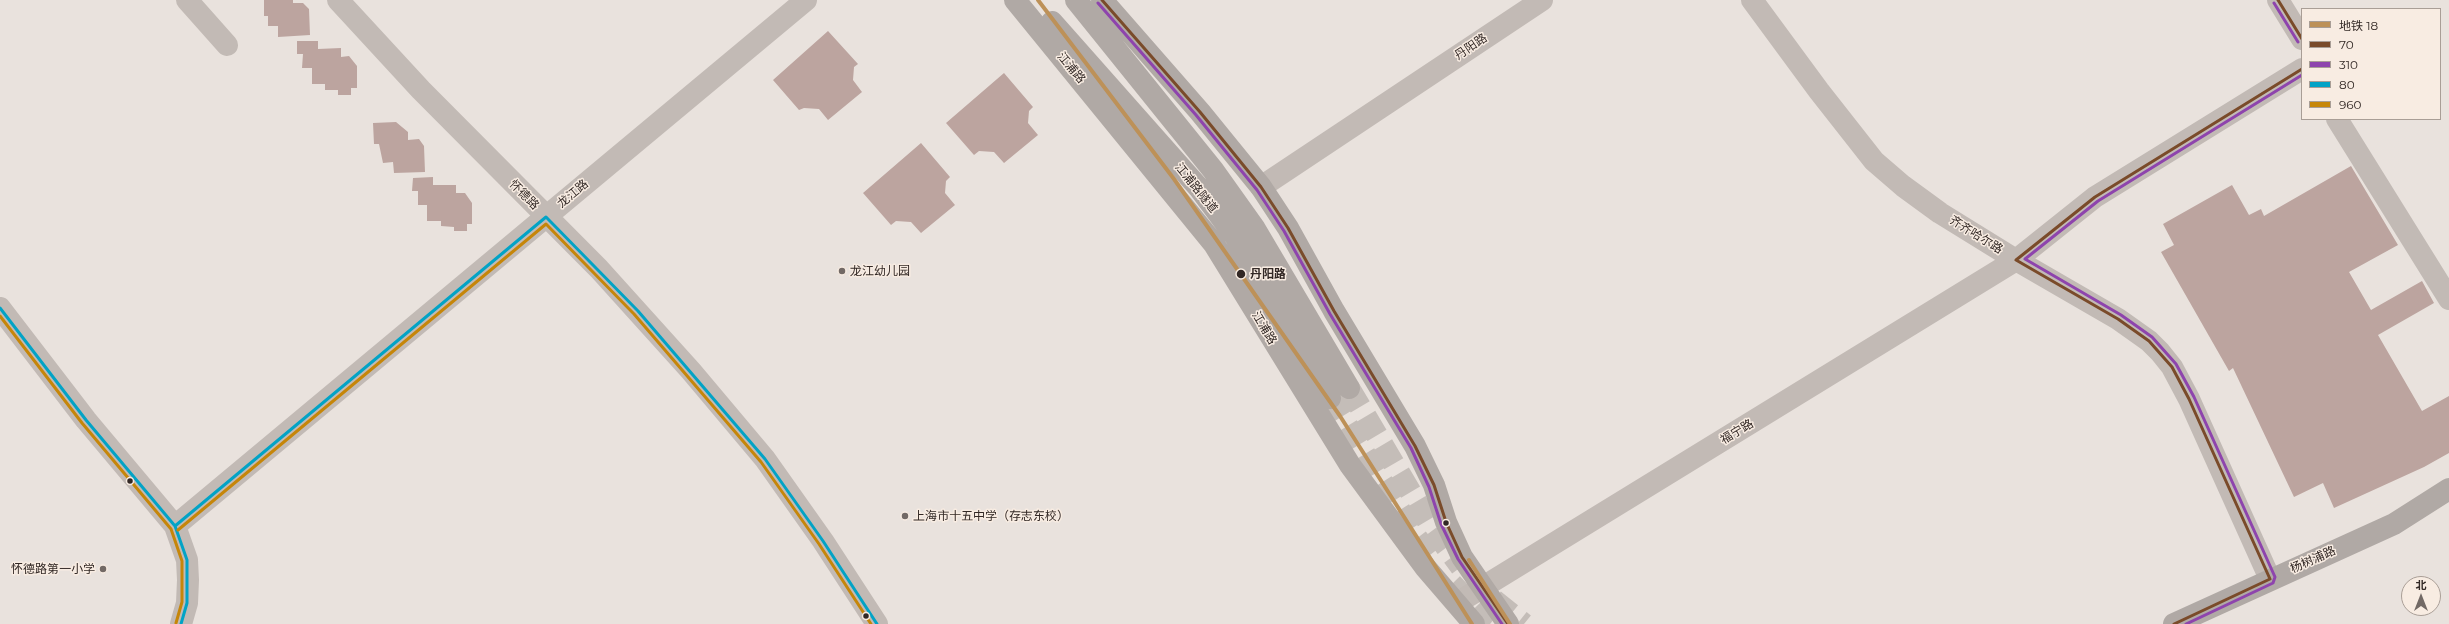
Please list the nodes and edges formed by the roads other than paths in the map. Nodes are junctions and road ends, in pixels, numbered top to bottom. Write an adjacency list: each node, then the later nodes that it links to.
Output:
1 (187, 0): 12 (street)
2 (338, 0): 17 (street, 怀德路)
3 (806, 0): 17 (street, 龙江路)
4 (1016, 0): 26 (main road, 江浦路)
5 (1033, 0): 6 (main road, 江浦路隧道)
6 (1076, 0)
7 (1102, 0): 16 (main road)
8 (1542, 0): 16 (street, 丹阳路)
9 (1752, 0): 18 (street, 齐齐哈尔路)
10 (2278, 0): 11 (street)
11 (2301, 36)
12 (226, 45)
13 (2301, 70): 18 (street, 福宁路)
14 (2339, 120): 20 (street)
15 (2348, 120): 19 (street)
16 (1261, 187): 25 (main road)
17 (546, 217): 23 (street, 龙江路); 28 (street, 怀德路)
18 (2016, 260): 24 (street, 齐齐哈尔路); 25 (street, 福宁路)
19 (2449, 280)
20 (2449, 299)
21 (0, 308): 23 (street)
22 (2449, 489): 24 (main road, 杨树浦路)
23 (175, 526): 27 (street)
24 (2270, 579): 31 (main road, 杨树浦路)
25 (1481, 588): 26 (street, 福宁路); 30 (main road)
26 (1457, 604): 29 (main road, 江浦路)
27 (180, 624)
28 (877, 624)
29 (1474, 624)
30 (1508, 624)
31 (2174, 624)

